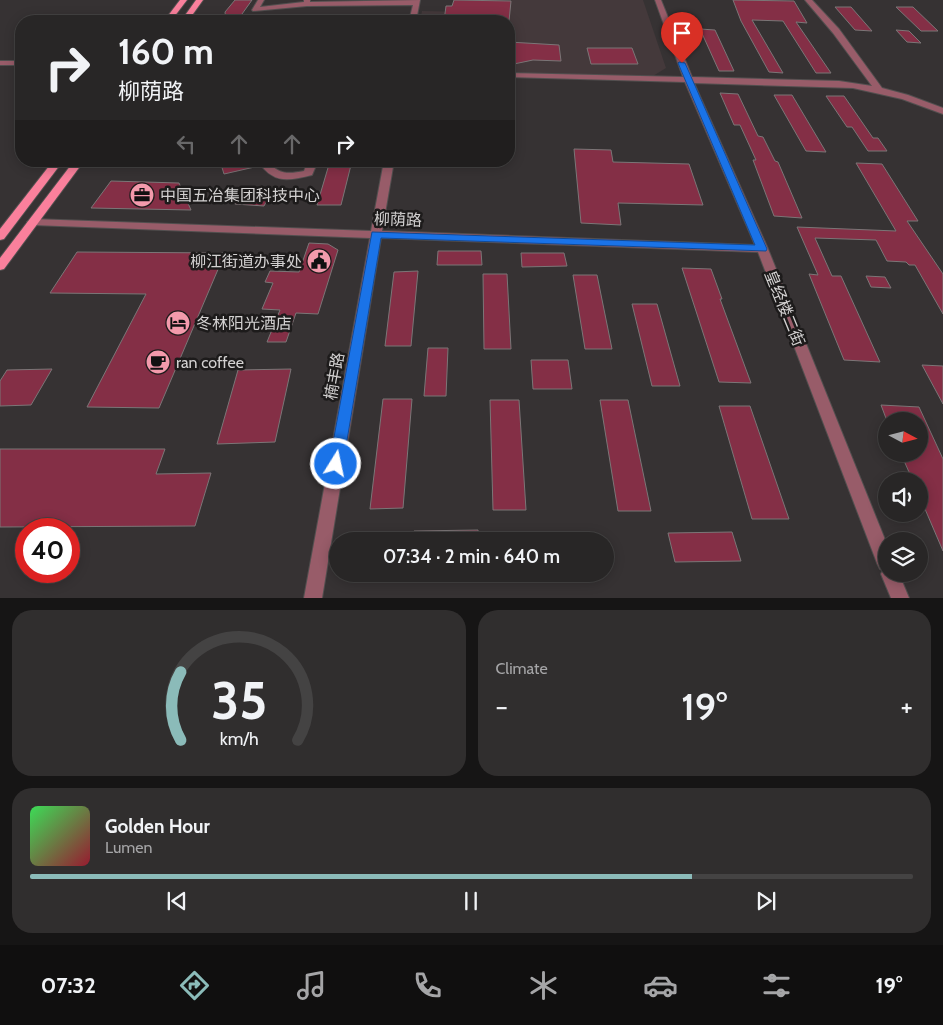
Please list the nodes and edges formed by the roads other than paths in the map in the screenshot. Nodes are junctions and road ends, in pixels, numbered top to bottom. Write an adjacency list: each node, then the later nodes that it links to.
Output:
1 (184, 0): 9 (main road)
2 (200, 0): 10 (main road)
3 (261, 0): 7 (street)
4 (658, 0): 15 (street, 皇经楼二街)
5 (808, 0): 16 (street)
6 (354, 1): 7 (street); 8 (street)
7 (307, 2)
8 (417, 2): 11 (street)
9 (172, 15)
10 (189, 15)
11 (414, 15)
12 (0, 63): 13 (street)
13 (15, 63)
14 (515, 75): 15 (street)
15 (688, 79): 16 (street); 26 (street, 皇经楼二街)
16 (878, 89): 17 (street)
17 (943, 111)
18 (53, 167): 25 (main road)
19 (74, 167): 23 (main road)
20 (266, 167): 21 (street)
21 (310, 167)
22 (388, 167): 24 (street, 楠丰路)
23 (33, 222): 24 (street, 柳荫路); 27 (main road)
24 (376, 234): 26 (street, 柳荫路); 30 (street, 楠丰路)
25 (0, 237)
26 (762, 249): 28 (street, 皇经楼二街)
27 (0, 266)
28 (878, 543)
29 (893, 582): 31 (street)
30 (313, 598)
31 (900, 598)

